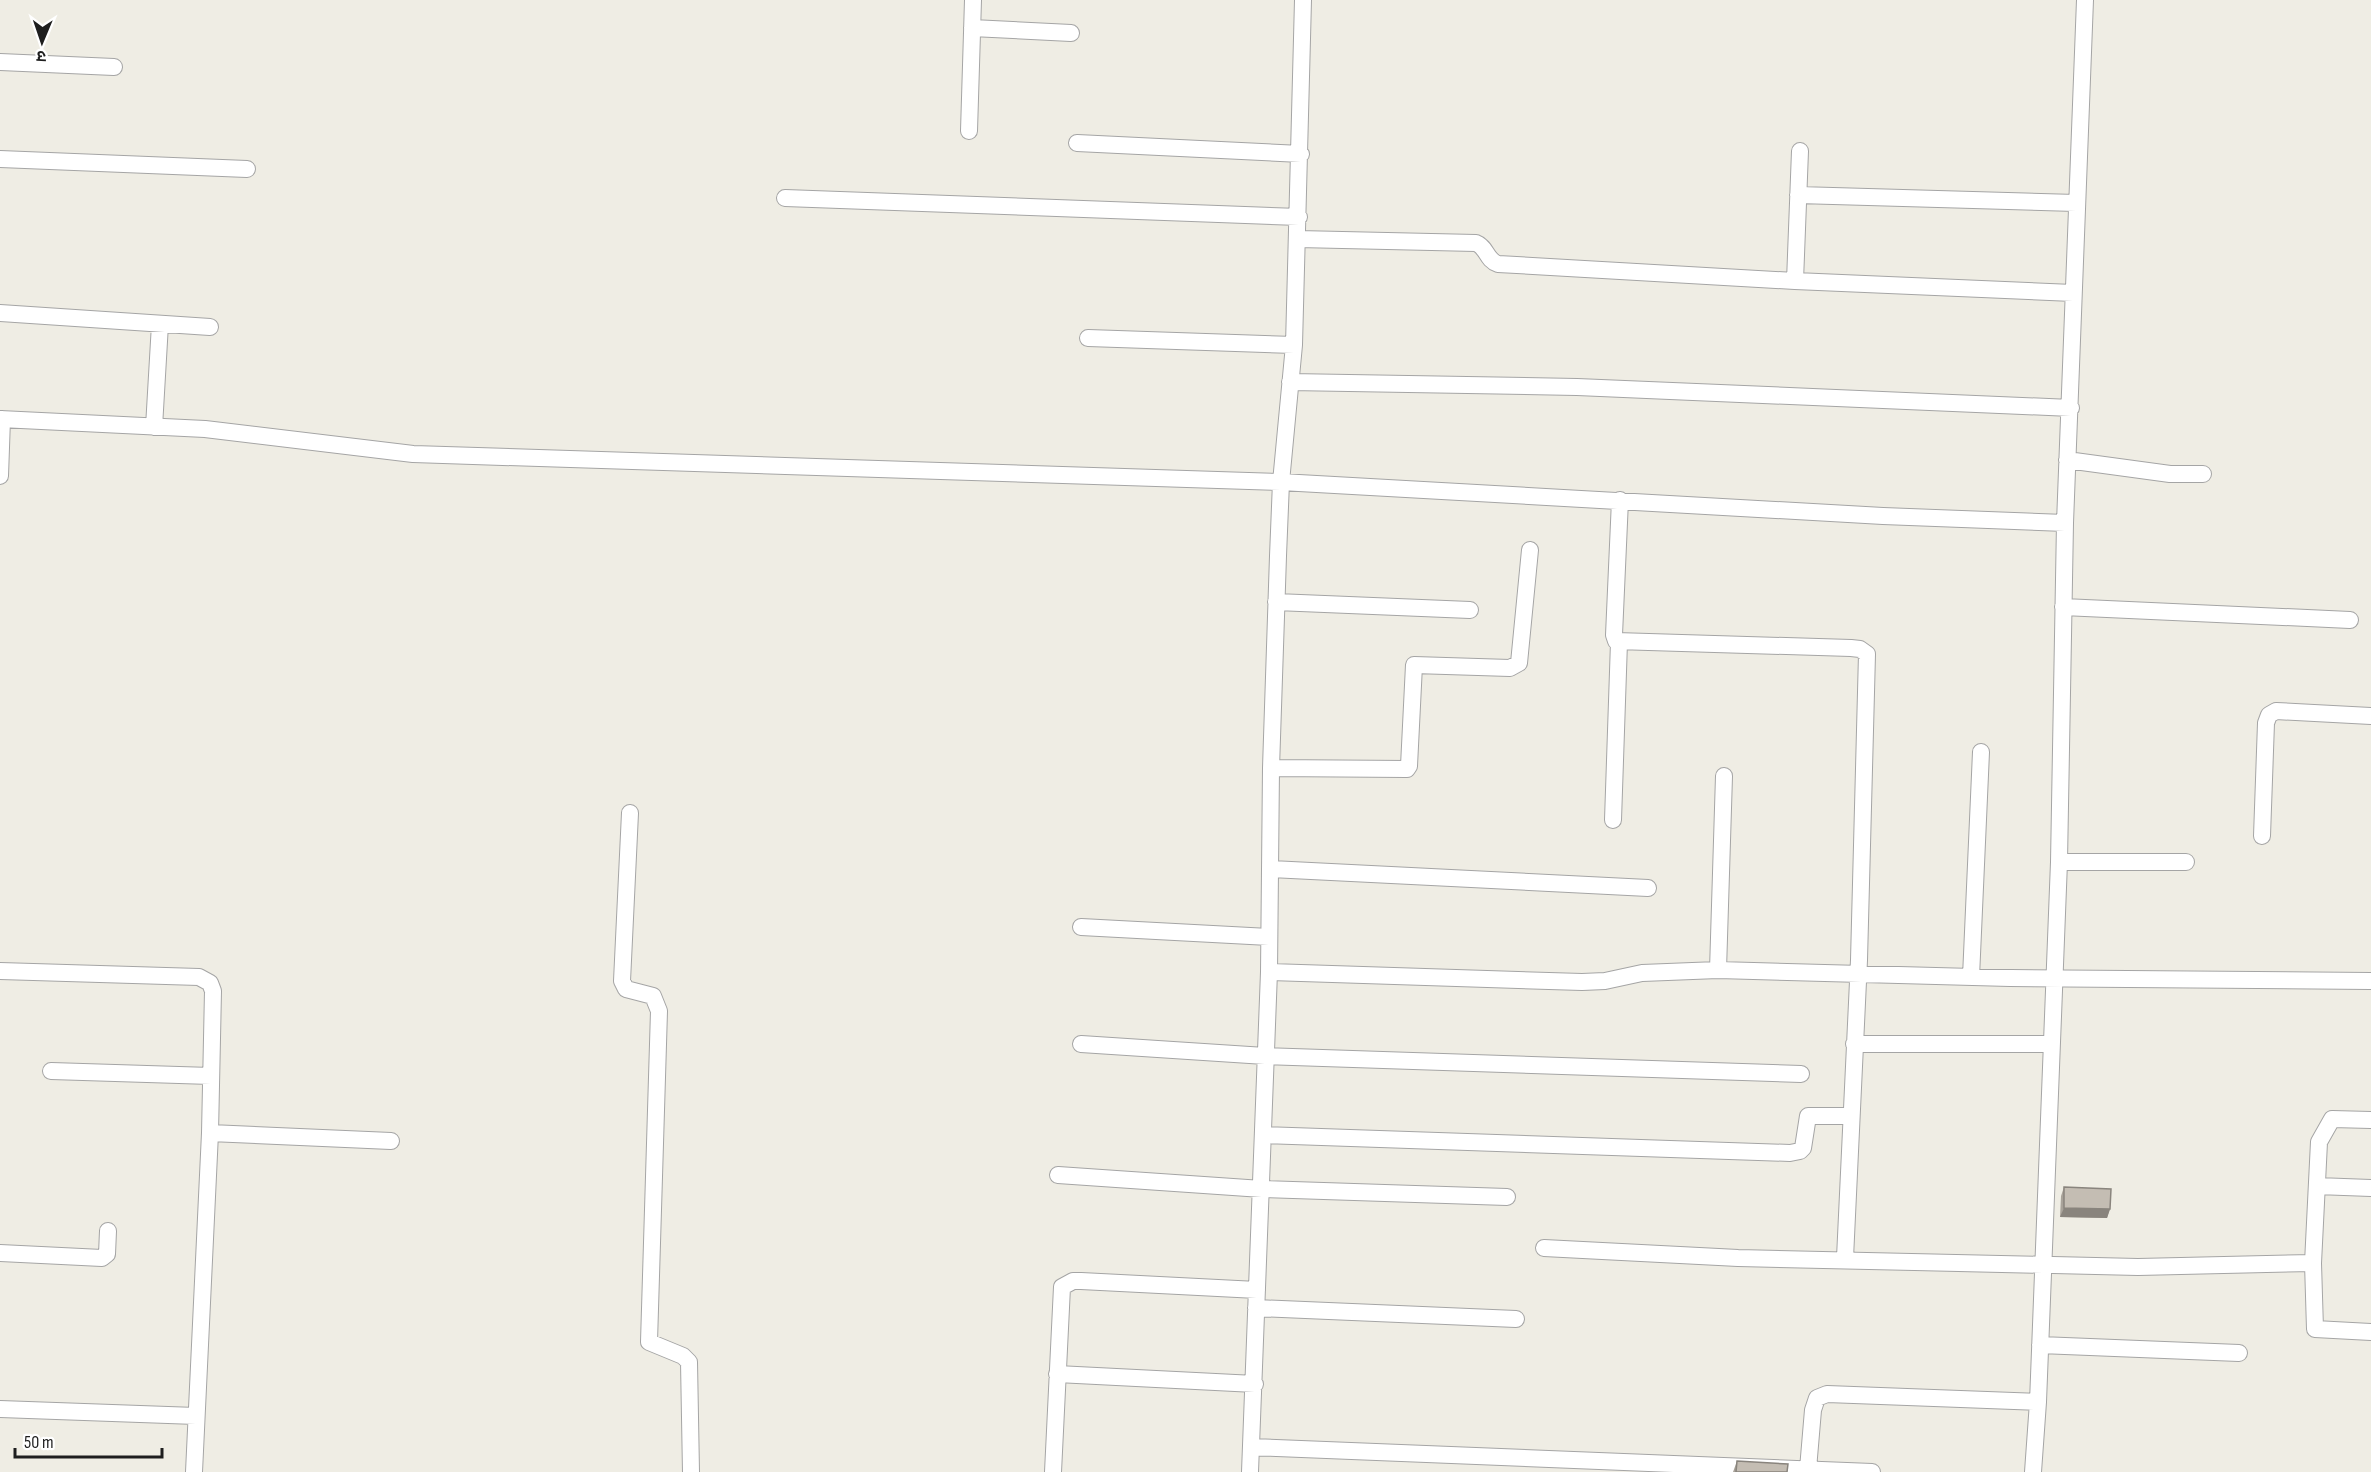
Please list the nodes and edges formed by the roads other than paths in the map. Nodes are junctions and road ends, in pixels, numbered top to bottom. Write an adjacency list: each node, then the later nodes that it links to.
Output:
1 (973, 0): 4 (street)
2 (1303, 0): 11 (street)
3 (2085, 0): 16 (street)
4 (972, 28): 5 (street); 8 (street)
5 (1071, 33)
6 (0, 62): 7 (street)
7 (114, 67)
8 (969, 131)
9 (1077, 143): 11 (street)
10 (1800, 151): 14 (street)
11 (1301, 154): 17 (street)
12 (0, 159): 13 (street)
13 (247, 169)
14 (1798, 195): 16 (street); 19 (street)
15 (785, 198): 17 (street)
16 (2076, 203): 20 (street)
17 (1299, 217): 18 (street)
18 (1298, 239): 19 (street); 25 (street)
19 (1795, 281): 20 (street)
20 (2073, 292): 27 (street)
21 (0, 313): 22 (street)
22 (160, 324): 23 (street); 29 (street)
23 (210, 327)
24 (1088, 339): 25 (street)
25 (1294, 345): 26 (street)
26 (1290, 382): 27 (street); 33 (street)
27 (2071, 408): 30 (street)
28 (1, 419): 29 (street); 32 (street)
29 (154, 427): 33 (street)
30 (2067, 460): 31 (street); 35 (street)
31 (2203, 474)
32 (0, 476)
33 (1281, 482): 34 (street); 37 (street)
34 (1620, 500): 35 (street); 41 (street)
35 (2065, 523): 38 (street)
36 (1530, 550): 44 (street)
37 (1276, 602): 39 (street); 44 (street)
38 (2063, 607): 40 (street); 49 (street)
39 (1470, 610)
40 (2350, 620)
41 (1619, 642): 47 (street); 58 (street)
42 (2371, 716): 48 (street)
43 (1981, 752): 59 (street)
44 (1271, 768): 51 (street)
45 (1724, 776): 55 (street)
46 (630, 813): 100 (street)
47 (1613, 820)
48 (2262, 836)
49 (2059, 862): 50 (street); 60 (street)
50 (2186, 862)
51 (1271, 869): 52 (street); 54 (street)
52 (1648, 888)
53 (1081, 927): 54 (street)
54 (1269, 937): 57 (street)
55 (1718, 970): 57 (street); 58 (street)
56 (0, 971): 68 (street)
57 (1269, 972): 65 (street)
58 (1858, 973): 59 (street); 63 (street)
59 (1971, 977): 60 (street)
60 (2054, 978): 61 (street); 64 (street)
61 (2371, 981)
62 (1082, 1044): 65 (street)
63 (1854, 1044): 64 (street); 69 (street)
64 (2051, 1044): 83 (street)
65 (1265, 1056): 67 (street); 72 (street)
66 (51, 1071): 68 (street)
67 (1802, 1074)
68 (211, 1076): 71 (street)
69 (1851, 1116): 72 (street); 82 (street)
70 (2371, 1120): 75 (street)
71 (210, 1133): 73 (street); 95 (street)
72 (1263, 1135): 77 (street)
73 (391, 1141)
74 (1058, 1175): 77 (street)
75 (2317, 1185): 76 (street); 84 (street)
76 (2371, 1188)
77 (1262, 1189): 78 (street); 85 (street)
78 (1507, 1197)
79 (108, 1231): 81 (street)
80 (1544, 1248): 82 (street)
81 (0, 1253)
82 (1845, 1258): 83 (street)
83 (2043, 1263): 84 (street); 89 (street)
84 (2313, 1263): 88 (street)
85 (1257, 1290): 86 (street); 91 (street)
86 (1256, 1308): 87 (street); 92 (street)
87 (1516, 1318)
88 (2371, 1332)
89 (2040, 1345): 90 (street); 93 (street)
90 (2239, 1353)
91 (1057, 1374): 92 (street); 101 (street)
92 (1255, 1384): 96 (street)
93 (2038, 1402): 98 (street); 104 (street)
94 (0, 1409): 95 (street)
95 (196, 1416): 99 (street)
96 (1252, 1448): 97 (street); 102 (street)
97 (1722, 1469): 98 (street)
98 (1808, 1470): 103 (street)
99 (194, 1472)
100 (691, 1472)
101 (1053, 1472)
102 (1250, 1472)
103 (1872, 1472)
104 (2033, 1472)

